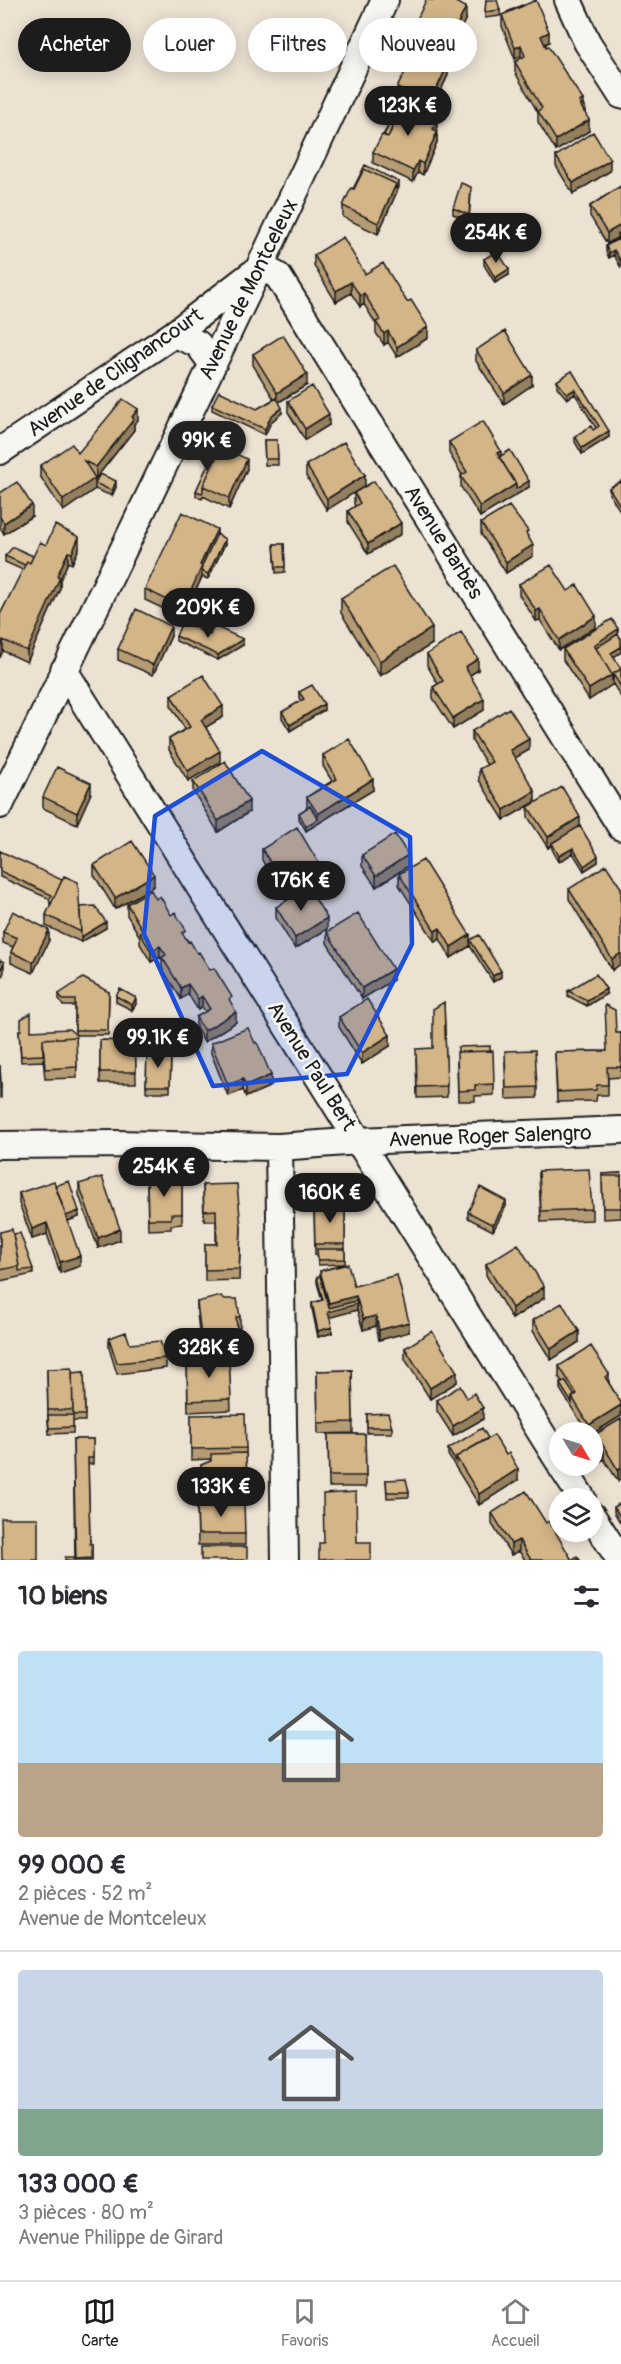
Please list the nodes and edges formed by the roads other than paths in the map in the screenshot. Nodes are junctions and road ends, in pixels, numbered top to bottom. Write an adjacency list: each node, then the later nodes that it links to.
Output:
1 (385, 0): 4 (street, Avenue de Montceleux)
2 (568, 0): 3 (street)
3 (621, 95)
4 (259, 268): 5 (street, Avenue de Clignancourt); 6 (street, Avenue de Montceleux); 10 (street, Avenue Barbès)
5 (174, 334): 6 (street); 7 (street, Avenue de Clignancourt)
6 (212, 363): 8 (street, Avenue de Montceleux)
7 (0, 451)
8 (64, 670): 9 (street, Avenue de Montceleux); 12 (street, Avenue Paul Bert)
9 (0, 805)
10 (621, 827)
11 (621, 1130): 12 (street, Avenue Roger Salengro)
12 (359, 1141): 14 (street, Avenue Roger Salengro); 15 (street, Avenue Paul Bert)
13 (0, 1145): 14 (street, Avenue Roger Salengro)
14 (279, 1147): 17 (street)
15 (549, 1446)
16 (603, 1533): 18 (street)
17 (285, 1560)
18 (620, 1560)

